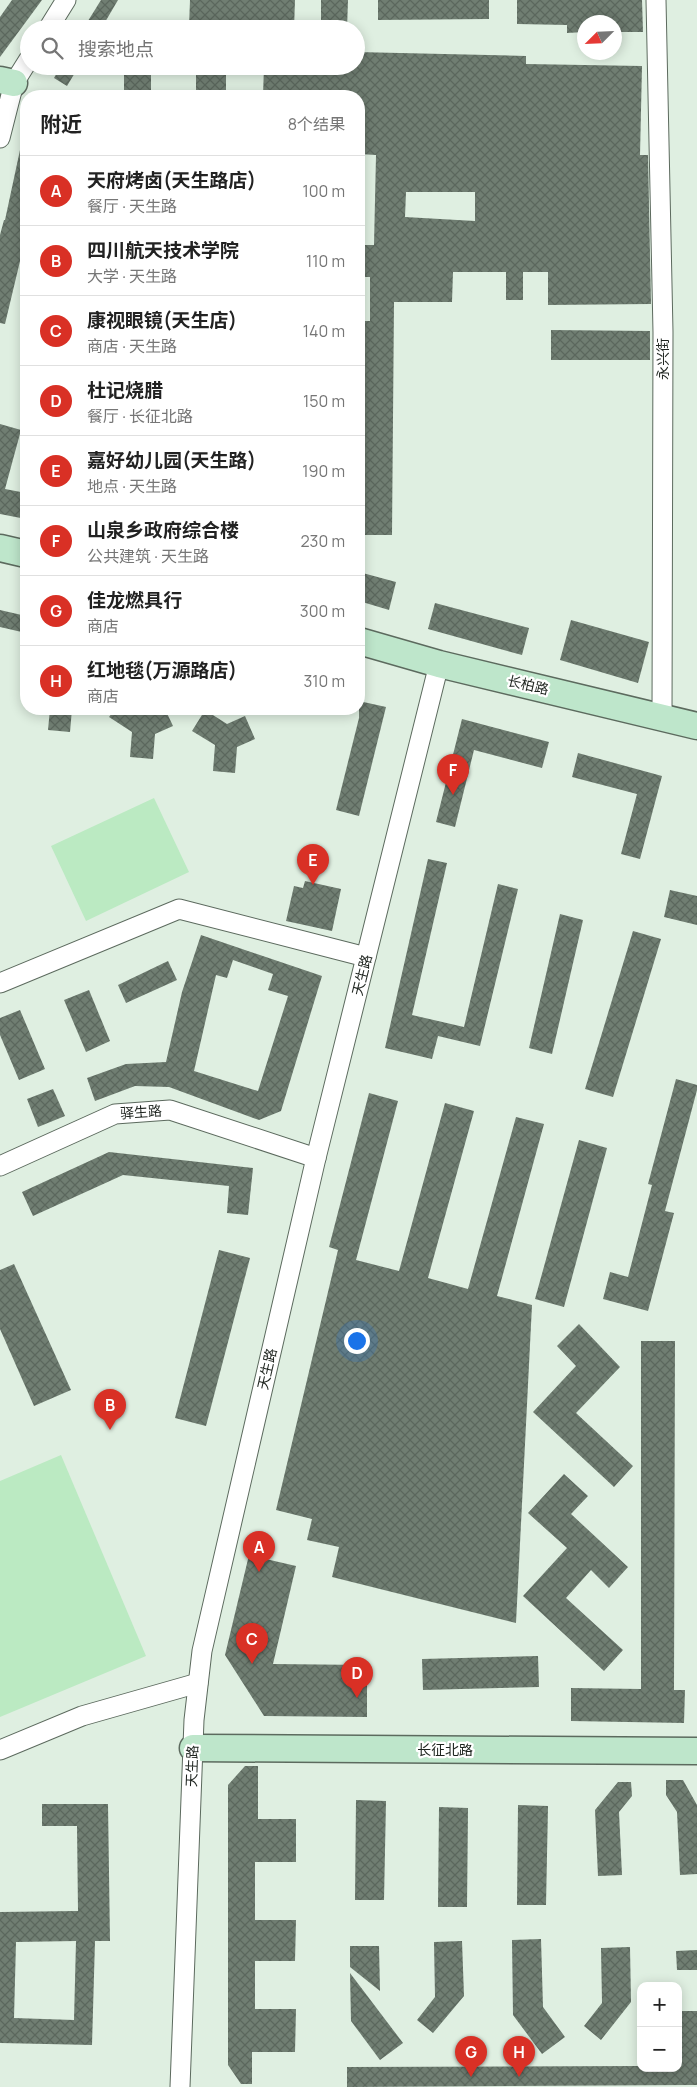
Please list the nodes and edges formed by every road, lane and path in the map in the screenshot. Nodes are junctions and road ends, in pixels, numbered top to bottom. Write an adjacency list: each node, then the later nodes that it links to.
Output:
1 (66, 0): 3 (street)
2 (656, 0): 11 (street, 永兴街)
3 (54, 20)
4 (20, 68): 5 (street)
5 (7, 81): 6 (street)
6 (0, 138)
7 (0, 548): 8 (street)
8 (20, 553)
9 (365, 643): 10 (street, 长柏路)
10 (439, 664): 11 (street, 长柏路); 13 (street, 天生路)
11 (662, 717): 12 (street, 长柏路)
12 (697, 726)
13 (366, 957): 14 (street); 15 (street, 天生路)
14 (0, 983)
15 (316, 1158): 16 (street, 驿生路); 17 (street, 天生路)
16 (0, 1166)
17 (198, 1684): 18 (street, 天生路); 19 (street)
18 (193, 1748): 20 (street, 长征北路); 21 (street, 天生路)
19 (0, 1750)
20 (697, 1752)
21 (180, 2087)

